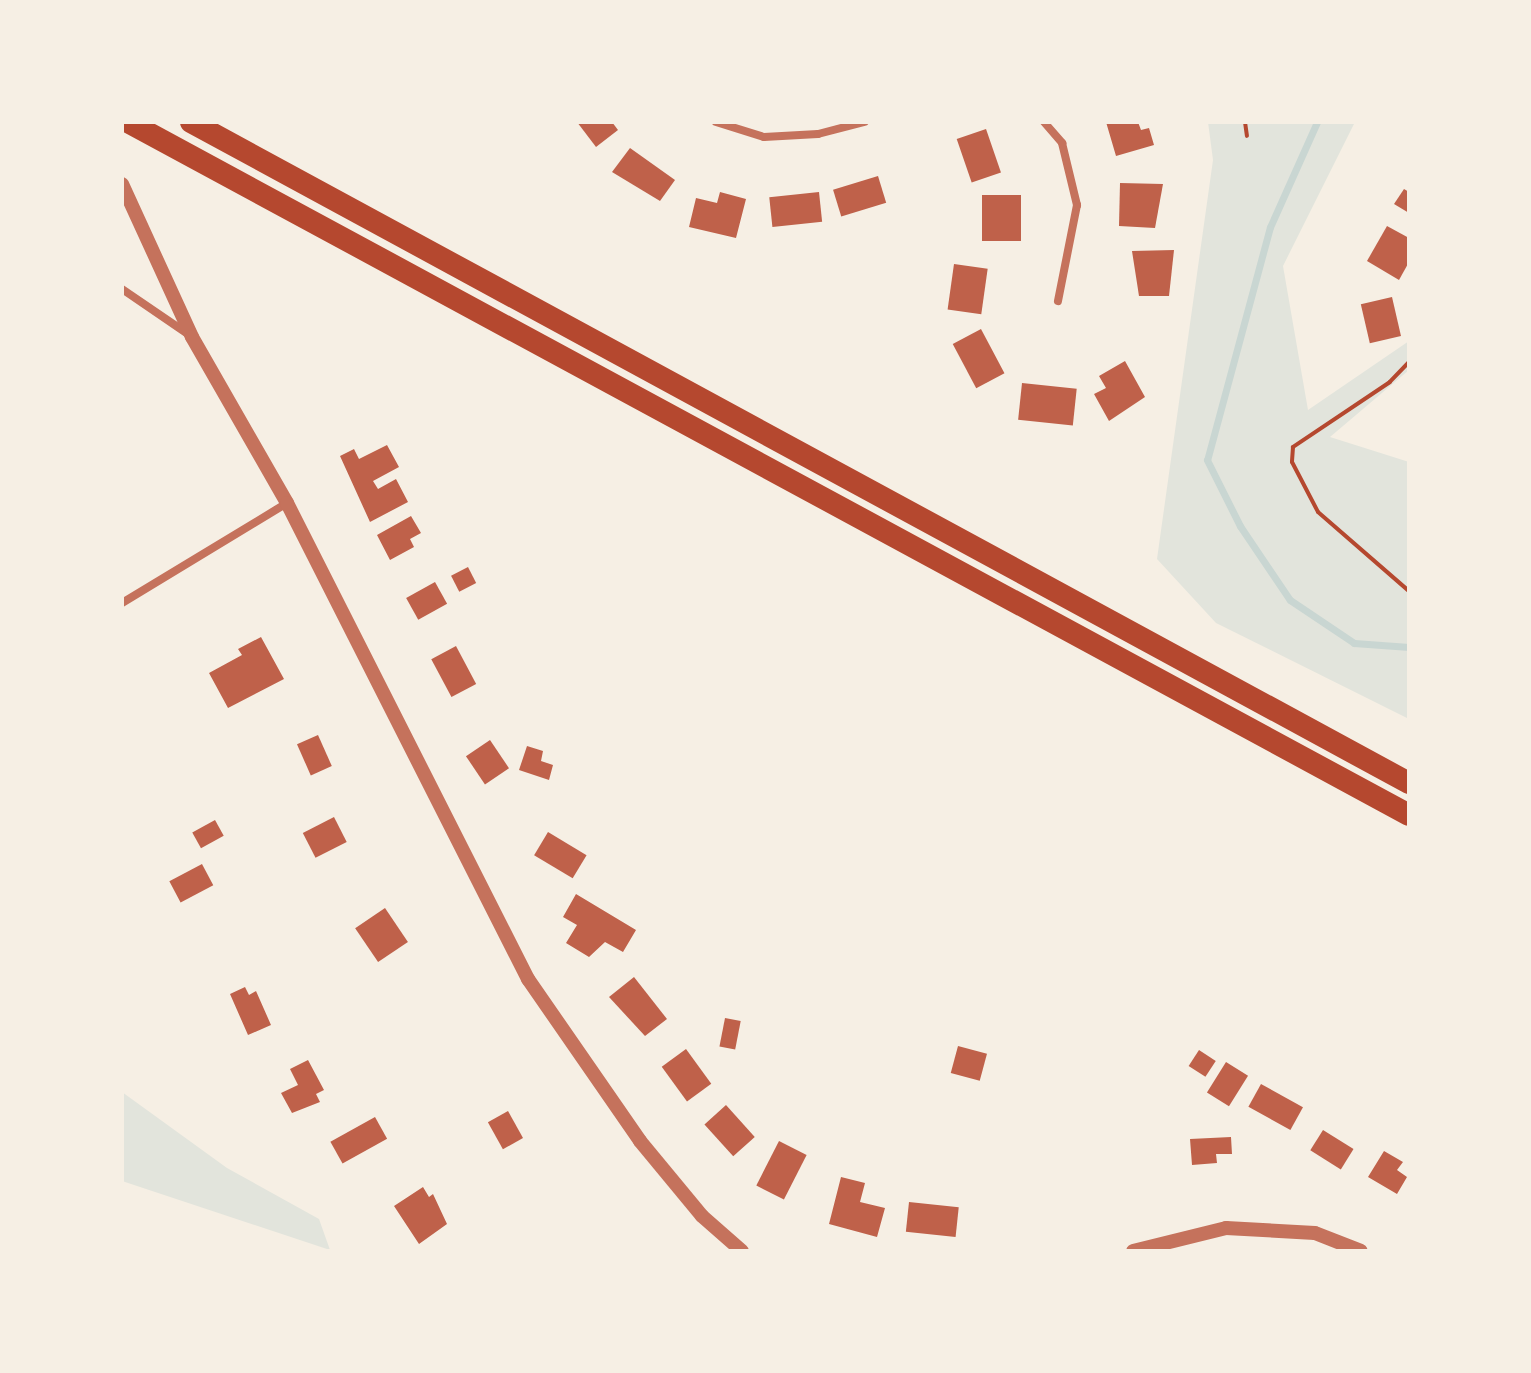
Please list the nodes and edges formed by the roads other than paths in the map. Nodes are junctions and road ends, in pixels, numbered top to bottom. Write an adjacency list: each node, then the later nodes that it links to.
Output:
1 (128, 122): 13 (highway)
2 (191, 122): 12 (highway)
3 (716, 122): 4 (street)
4 (864, 122)
5 (1044, 122): 8 (street)
6 (122, 184): 9 (street)
7 (122, 289): 9 (street)
8 (1058, 301)
9 (192, 337): 10 (street)
10 (287, 503): 11 (street); 14 (street)
11 (122, 603)
12 (1409, 783)
13 (1409, 815)
14 (742, 1251)
15 (1133, 1251): 16 (street)
16 (1361, 1251)

